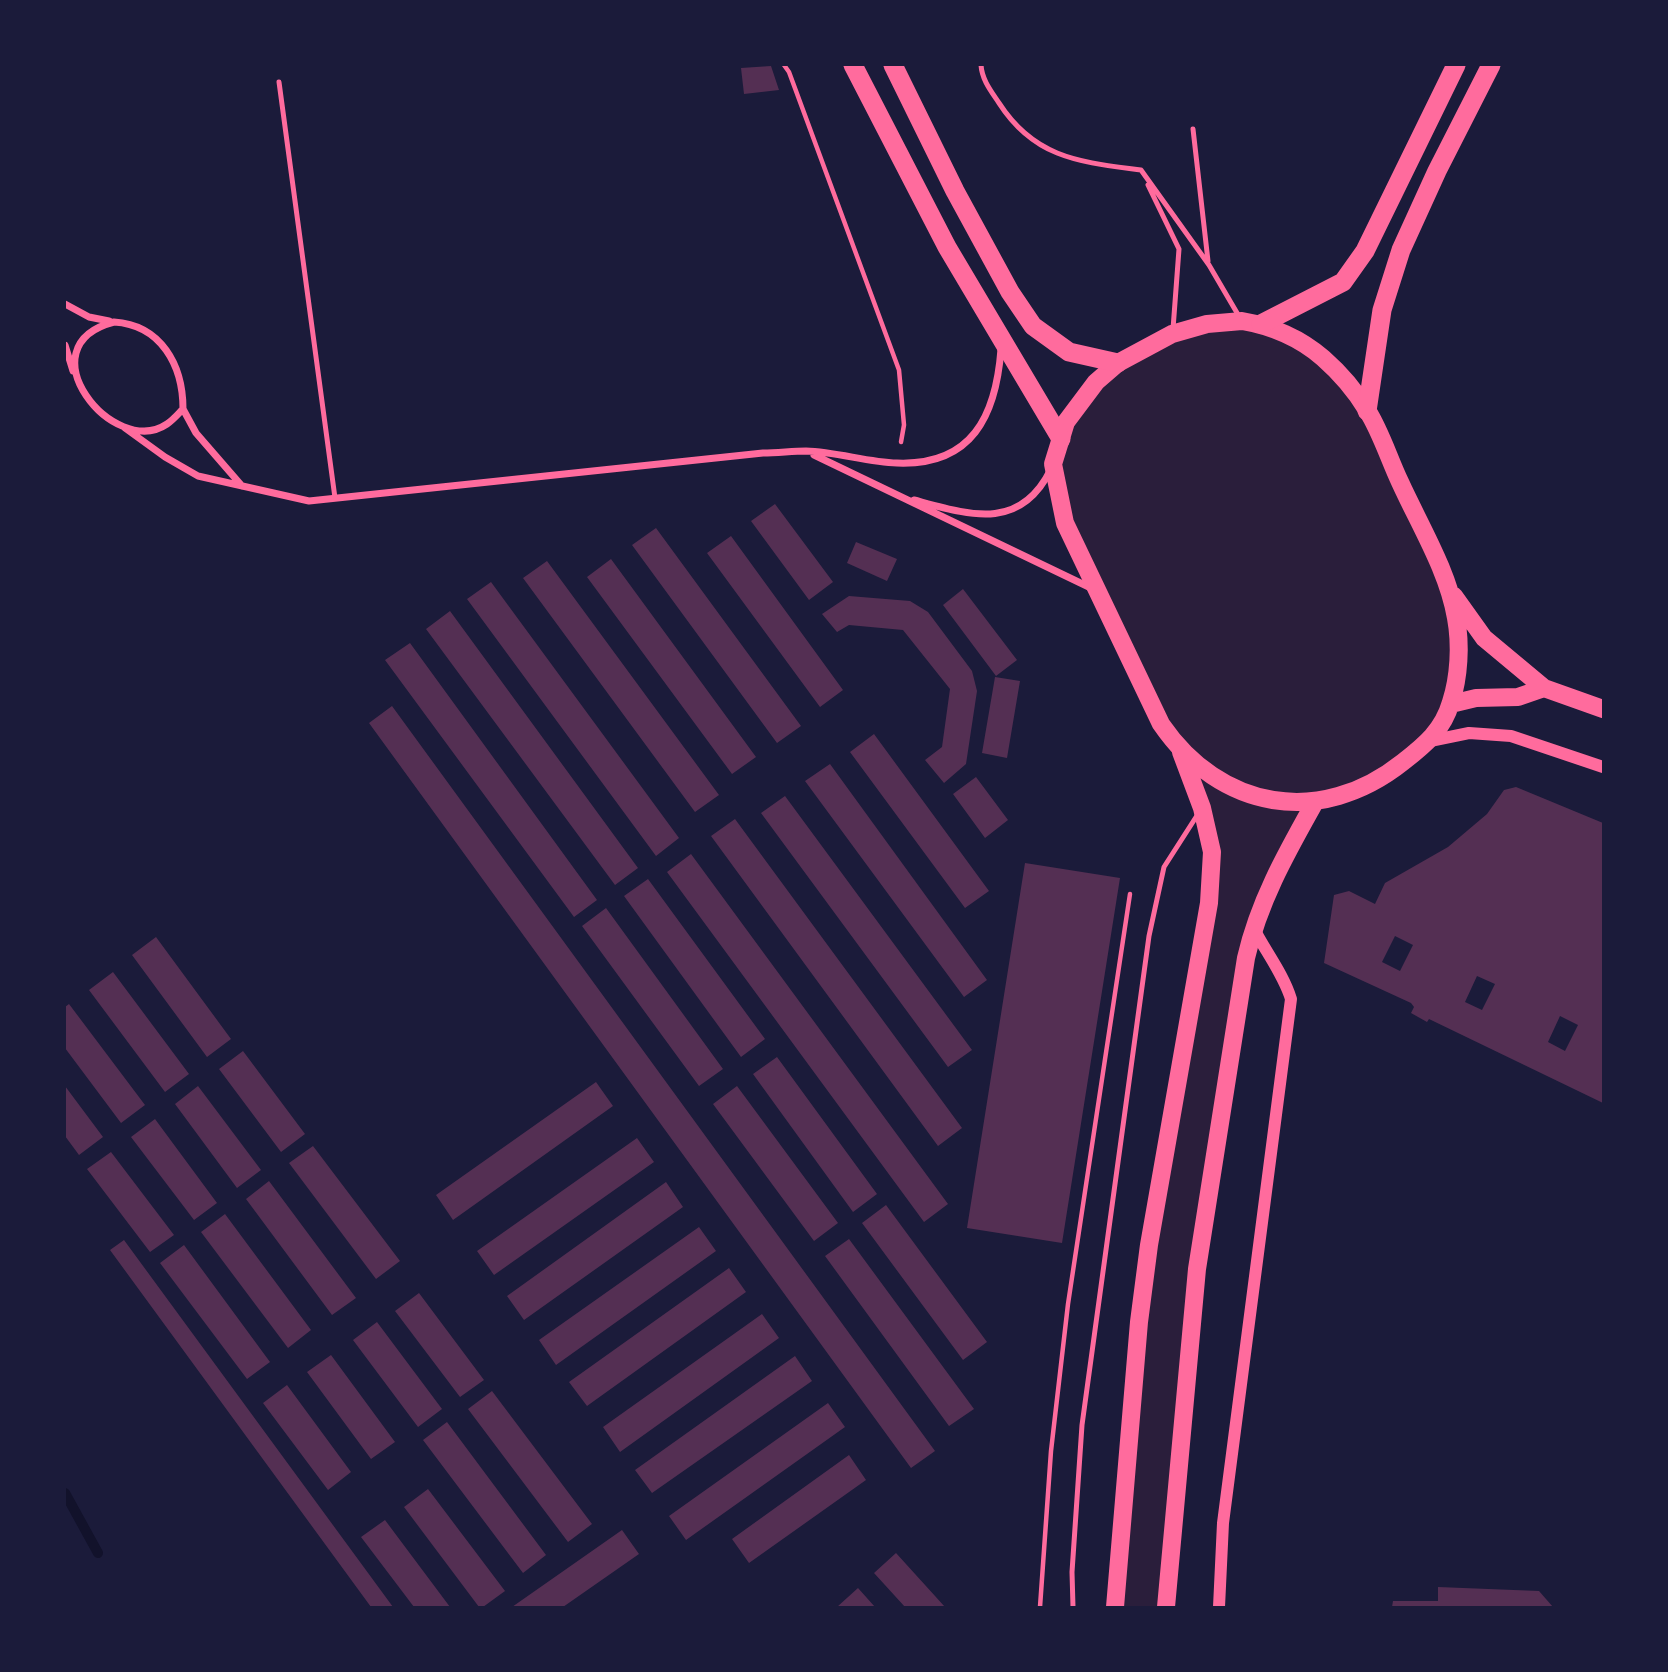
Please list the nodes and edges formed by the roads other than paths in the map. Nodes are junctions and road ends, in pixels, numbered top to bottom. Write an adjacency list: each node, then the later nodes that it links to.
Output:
1 (853, 65): 14 (highway)
2 (893, 65): 16 (highway)
3 (981, 65): 8 (lane)
4 (1456, 65): 12 (highway)
5 (1491, 65): 19 (highway)
6 (279, 82): 26 (lane)
7 (1193, 129): 9 (lane)
8 (1141, 170): 9 (lane); 13 (lane)
9 (1209, 265): 12 (lane)
10 (65, 304): 11 (street)
11 (114, 322): 17 (street); 18 (street)
12 (1252, 323): 13 (main road); 19 (main road)
13 (1172, 334): 16 (main road)
14 (1002, 338): 21 (highway); 22 (street)
15 (65, 345): 17 (street)
16 (1118, 363): 21 (main road)
17 (75, 377): 20 (street)
18 (183, 409): 20 (street); 24 (street)
19 (1367, 411): 27 (main road)
20 (125, 428): 24 (street)
21 (1061, 439): 23 (main road)
22 (808, 452): 25 (street); 26 (street)
23 (1053, 464): 25 (street); 28 (main road)
24 (243, 486): 26 (street)
25 (896, 495): 28 (street)
26 (335, 498)
27 (1449, 589): 29 (main road); 30 (main road)
28 (1100, 592): 33 (main road)
29 (1544, 688): 30 (main road); 31 (main road)
30 (1451, 704): 32 (main road)
31 (1603, 709)
32 (1430, 741): 34 (street); 35 (main road)
33 (1181, 752): 35 (main road); 36 (main road)
34 (1603, 766)
35 (1314, 802): 37 (main road)
36 (1202, 808): 38 (lane); 39 (main road)
37 (1254, 927): 40 (main road); 41 (street)
38 (1073, 1607)
39 (1115, 1607)
40 (1166, 1607)
41 (1219, 1607)

